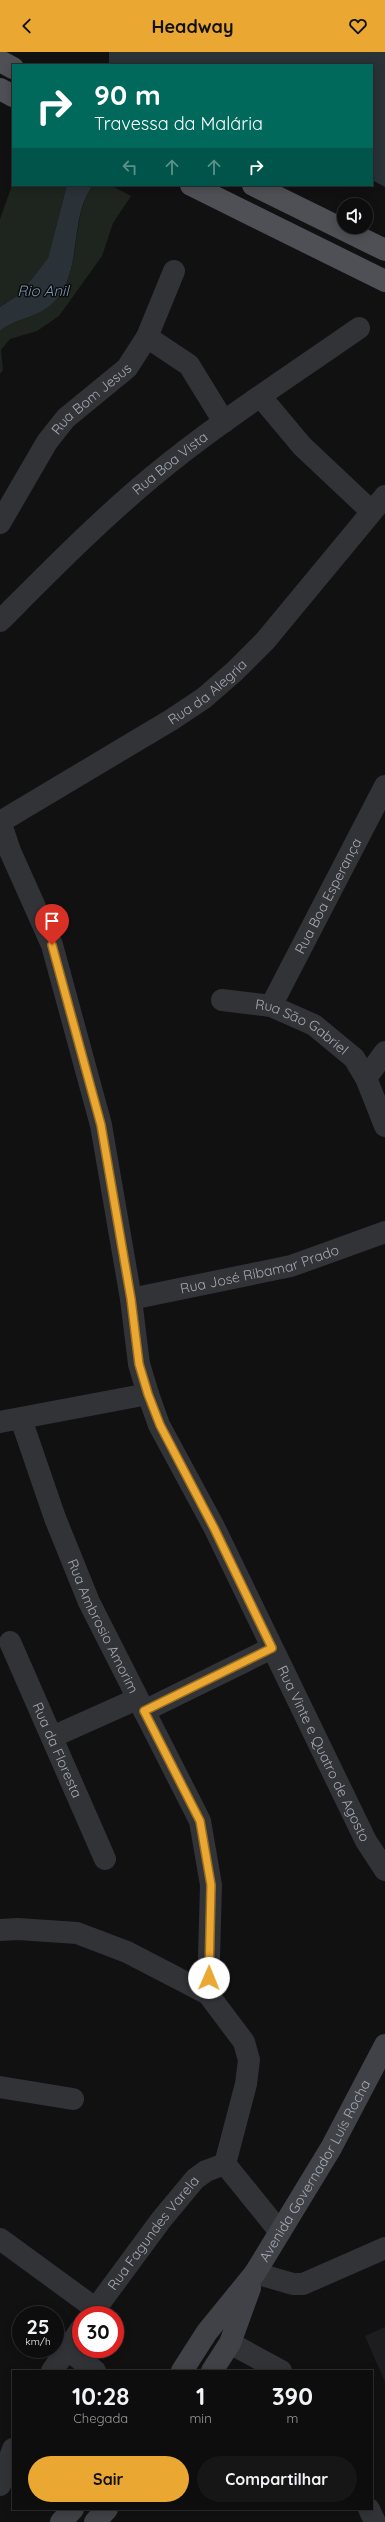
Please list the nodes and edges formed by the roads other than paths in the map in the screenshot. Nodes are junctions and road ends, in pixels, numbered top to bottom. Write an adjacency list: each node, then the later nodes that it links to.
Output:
1 (0, 61): 2 (main road)
2 (12, 67)
3 (0, 89): 4 (main road)
4 (12, 95)
5 (193, 186): 9 (main road)
6 (255, 186): 7 (main road)
7 (385, 250)
8 (174, 271): 11 (street, Rua Bom Jesus)
9 (385, 281)
10 (359, 328): 12 (street, Rua Boa Vista)
11 (147, 337): 13 (street); 15 (street, Rua Bom Jesus)
12 (261, 397): 13 (street, Rua Boa Vista); 14 (street, Rua da Alegria)
13 (224, 422): 16 (street, Rua Boa Vista)
14 (378, 504): 18 (street, Rua da Alegria)
15 (0, 523)
16 (0, 621)
17 (385, 786): 21 (street, Rua Boa Esperança)
18 (0, 821): 19 (street, Rua Vinte e Quatro de Agosto)
19 (5, 852): 26 (street, Rua Vinte e Quatro de Agosto)
20 (222, 1000): 21 (street, Rua São Gabriel)
21 (271, 1006): 23 (street, Rua São Gabriel)
22 (385, 1052): 23 (street)
23 (366, 1078): 24 (street, Rua São Gabriel)
24 (385, 1126)
25 (385, 1232): 26 (street, Rua José Ribamar Prado)
26 (131, 1299): 27 (street, Rua Vinte e Quatro de Agosto)
27 (148, 1394): 28 (street); 30 (street, Rua Vinte e Quatro de Agosto)
28 (10, 1421): 31 (street, Rua Ambrosio Amorim)
29 (10, 1642): 32 (street, Rua da Floresta)
30 (272, 1648): 31 (street); 34 (street, Rua Vinte e Quatro de Agosto)
31 (141, 1705): 32 (street); 36 (street, Rua Ambrosio Amorim)
32 (52, 1737): 33 (street, Rua da Floresta)
33 (105, 1859)
34 (385, 1870)
35 (0, 1930): 36 (street)
36 (208, 1994): 40 (street)
37 (385, 2045): 41 (main road, Avenida Governador Luís Rocha)
38 (0, 2087): 39 (street)
39 (73, 2099)
40 (225, 2164): 41 (street); 46 (street, Rua Fagundes Varela)
41 (280, 2232): 44 (main road, Avenida Governador Luís Rocha)
42 (0, 2239): 45 (street)
43 (385, 2248): 44 (street)
44 (255, 2273): 48 (main road, Avenida Governador Luís Rocha); 52 (main road, Avenida Governador Luís Rocha)
45 (85, 2306)
46 (97, 2306)
47 (72, 2342): 49 (street)
48 (230, 2343): 53 (main road, Avenida Governador Luís Rocha); 54 (street)
49 (67, 2349): 50 (street); 51 (street)
50 (53, 2370)
51 (94, 2370)
52 (183, 2370)
53 (213, 2370)
54 (279, 2370)
55 (12, 2452): 56 (street)
56 (0, 2485)
57 (72, 2510): 60 (main road)
58 (106, 2510): 61 (main road)
59 (369, 2510): 62 (street)
60 (61, 2522)
61 (95, 2522)
62 (375, 2522)

